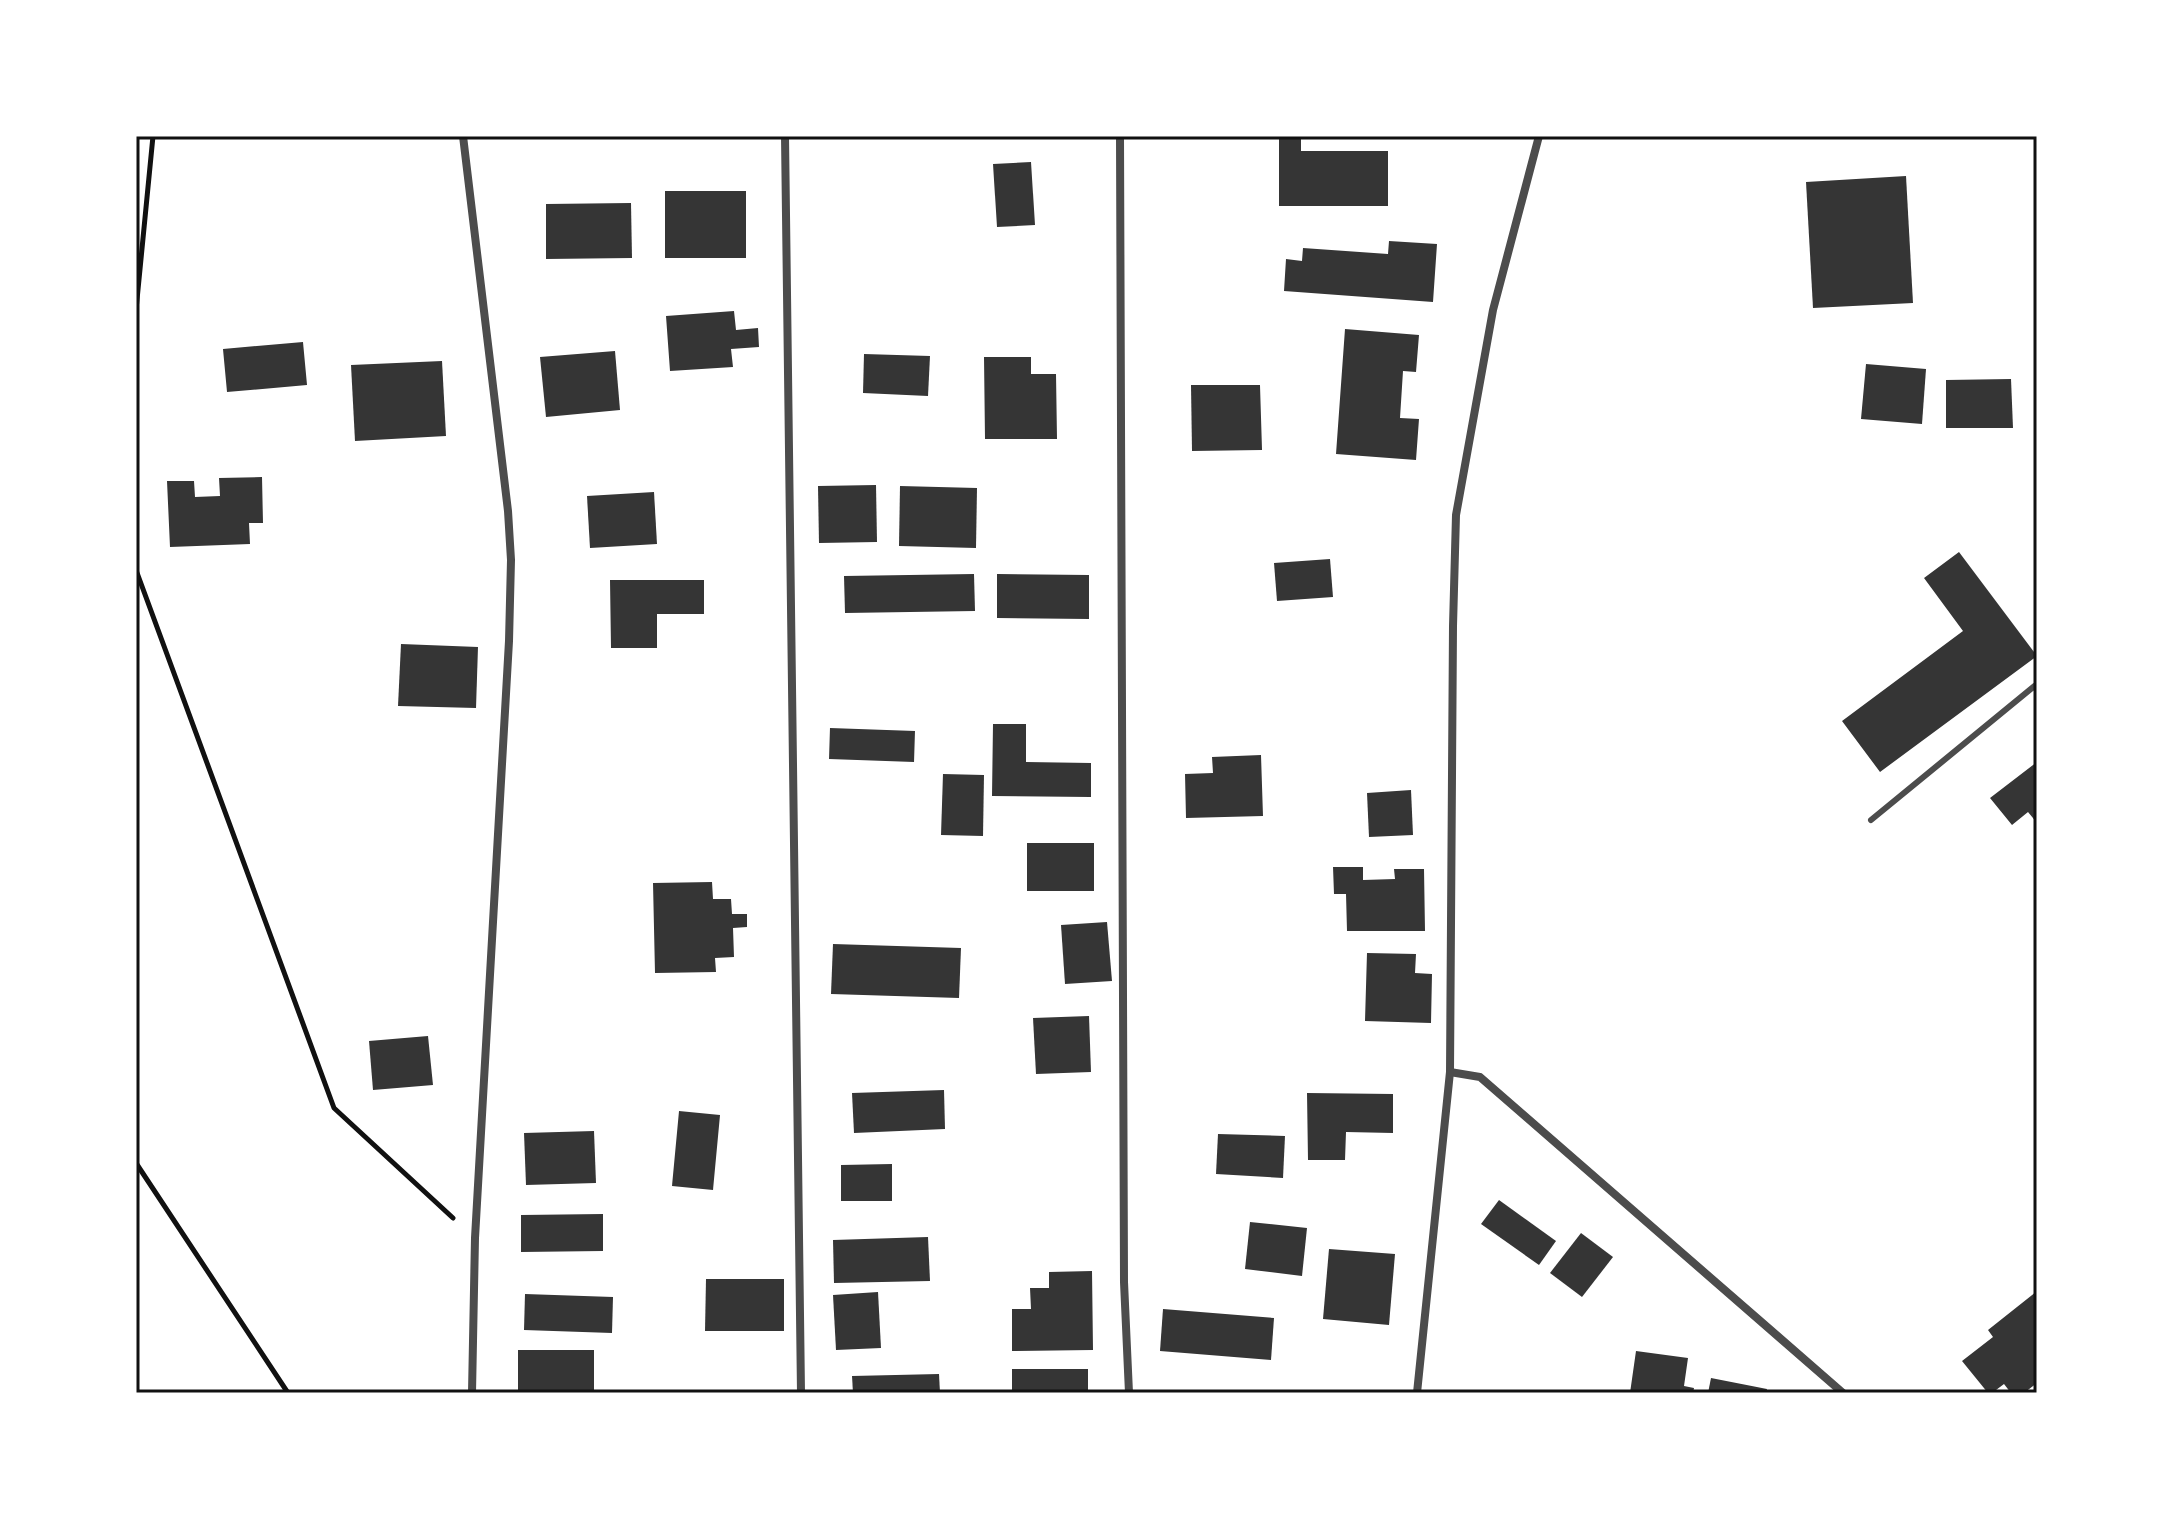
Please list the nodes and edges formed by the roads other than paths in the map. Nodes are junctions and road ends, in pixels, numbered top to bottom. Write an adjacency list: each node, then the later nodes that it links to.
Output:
1 (463, 136): 8 (street)
2 (785, 136): 9 (street)
3 (1120, 136): 10 (street)
4 (1539, 136): 7 (street)
5 (2037, 684): 6 (lane)
6 (1871, 820)
7 (1450, 1072): 11 (street); 12 (street)
8 (472, 1393)
9 (801, 1393)
10 (1129, 1393)
11 (1417, 1393)
12 (1843, 1393)

